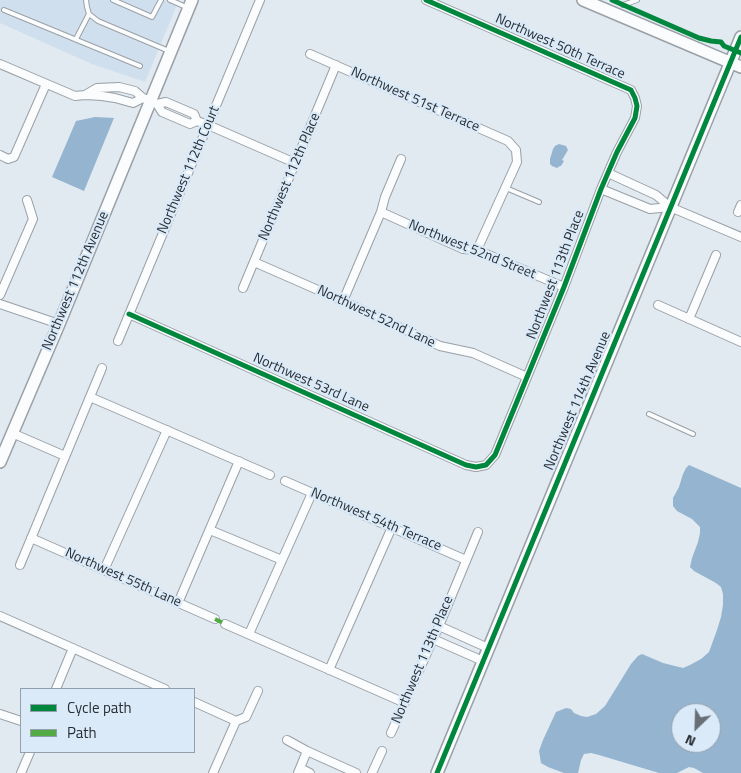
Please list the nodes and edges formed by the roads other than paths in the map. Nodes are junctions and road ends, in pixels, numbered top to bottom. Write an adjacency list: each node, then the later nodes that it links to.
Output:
1 (86, 0): 12 (lane)
2 (112, 0): 3 (lane)
3 (161, 0)
4 (170, 0): 9 (lane)
5 (260, 0): 27 (street, Northwest 112th Court)
6 (426, 0): 23 (street, Northwest 50th Terrace)
7 (583, 0): 19 (street)
8 (637, 0): 10 (lane)
9 (190, 4): 15 (street, Northwest 112th Avenue)
10 (623, 4)
11 (4, 10): 14 (lane)
12 (89, 14): 14 (lane); 15 (lane)
13 (741, 37): 19 (street, Northwest 114th Avenue)
14 (76, 39): 20 (lane)
15 (171, 51): 26 (street, Northwest 112th Avenue)
16 (310, 54): 18 (street, Northwest 51st Terrace)
17 (0, 64): 21 (street)
18 (336, 65): 30 (street, Northwest 112th Place); 32 (street, Northwest 51st Terrace)
19 (736, 65): 36 (street, Northwest 114th Avenue)
20 (140, 66)
21 (46, 84): 24 (street); 28 (street)
22 (103, 87): 24 (street); 25 (lane); 26 (street)
23 (631, 90): 31 (street, Northwest 113th Place)
24 (84, 95): 25 (street)
25 (102, 96): 26 (street)
26 (150, 101): 27 (street); 50 (street, Northwest 112th Avenue)
27 (208, 125): 30 (street); 48 (street, Northwest 112th Court)
28 (0, 155)
29 (401, 159): 37 (street)
30 (295, 164): 41 (street, Northwest 112th Place)
31 (608, 173): 33 (street, Northwest 113th Place); 36 (street)
32 (505, 187): 35 (lane); 39 (street)
33 (601, 189): 36 (street); 42 (street, Northwest 113th Place)
34 (28, 200): 44 (street)
35 (539, 202)
36 (670, 207): 38 (street); 83 (street, Northwest 114th Avenue)
37 (381, 212): 39 (street, Northwest 52nd Street); 45 (street)
38 (741, 237)
39 (477, 250): 42 (street, Northwest 52nd Street)
40 (716, 255): 49 (street)
41 (254, 262): 43 (street, Northwest 112th Place); 45 (street, Northwest 52nd Lane)
42 (564, 287): 54 (street, Northwest 113th Place)
43 (243, 288)
44 (0, 295)
45 (343, 301): 54 (street, Northwest 52nd Lane)
46 (0, 304): 50 (street)
47 (658, 305): 49 (street)
48 (129, 314): 51 (street, Northwest 112th Court); 63 (street, Northwest 53rd Lane)
49 (689, 319): 52 (street)
50 (59, 324): 58 (street, Northwest 112th Avenue)
51 (118, 340)
52 (741, 342)
53 (102, 368): 55 (street)
54 (527, 378): 63 (street, Northwest 113th Place)
55 (90, 397): 57 (street); 60 (street)
56 (649, 414): 59 (lane)
57 (167, 430): 62 (street); 74 (street)
58 (12, 433): 60 (street); 61 (street, Northwest 112th Avenue)
59 (693, 434)
60 (65, 456): 70 (street)
61 (0, 462)
62 (240, 462): 64 (street); 68 (street)
63 (486, 465)
64 (270, 475)
65 (285, 481): 66 (street, Northwest 54th Terrace)
66 (312, 493): 67 (street, Northwest 54th Terrace); 71 (street)
67 (392, 527): 72 (street, Northwest 54th Terrace); 85 (street)
68 (210, 530): 71 (street); 75 (street)
69 (478, 532): 72 (street, Northwest 113th Place)
70 (31, 538): 73 (street); 74 (street, Northwest 55th Lane)
71 (282, 560): 80 (street)
72 (466, 560): 79 (street, Northwest 113th Place)
73 (20, 565)
74 (104, 570): 75 (street, Northwest 55th Lane)
75 (178, 603): 77 (street, Northwest 55th Lane)
76 (0, 617): 82 (street)
77 (215, 619)
78 (225, 624): 80 (street)
79 (439, 626): 81 (street, Northwest 113th Place); 83 (street)
80 (249, 634): 85 (street)
81 (433, 639): 84 (street); 92 (street, Northwest 113th Place)
82 (73, 648): 86 (street); 87 (street)
83 (488, 648): 84 (street, Northwest 114th Avenue)
84 (483, 661): 107 (street, Northwest 114th Avenue)
85 (329, 670): 92 (street)
86 (145, 680): 88 (street); 89 (street)
87 (56, 688)
88 (141, 688)
89 (163, 688)
90 (258, 691): 95 (street)
91 (195, 702): 95 (street)
92 (404, 703): 96 (street, Northwest 113th Place)
93 (0, 714): 94 (street)
94 (20, 721)
95 (236, 721): 103 (street)
96 (391, 734)
97 (287, 740): 98 (street)
98 (307, 751): 101 (street); 105 (street)
99 (382, 751): 106 (street)
100 (30, 753): 102 (street)
101 (299, 770): 104 (street)
102 (21, 773)
103 (213, 773)
104 (310, 773)
105 (356, 773)
106 (372, 773)
107 (436, 773)

